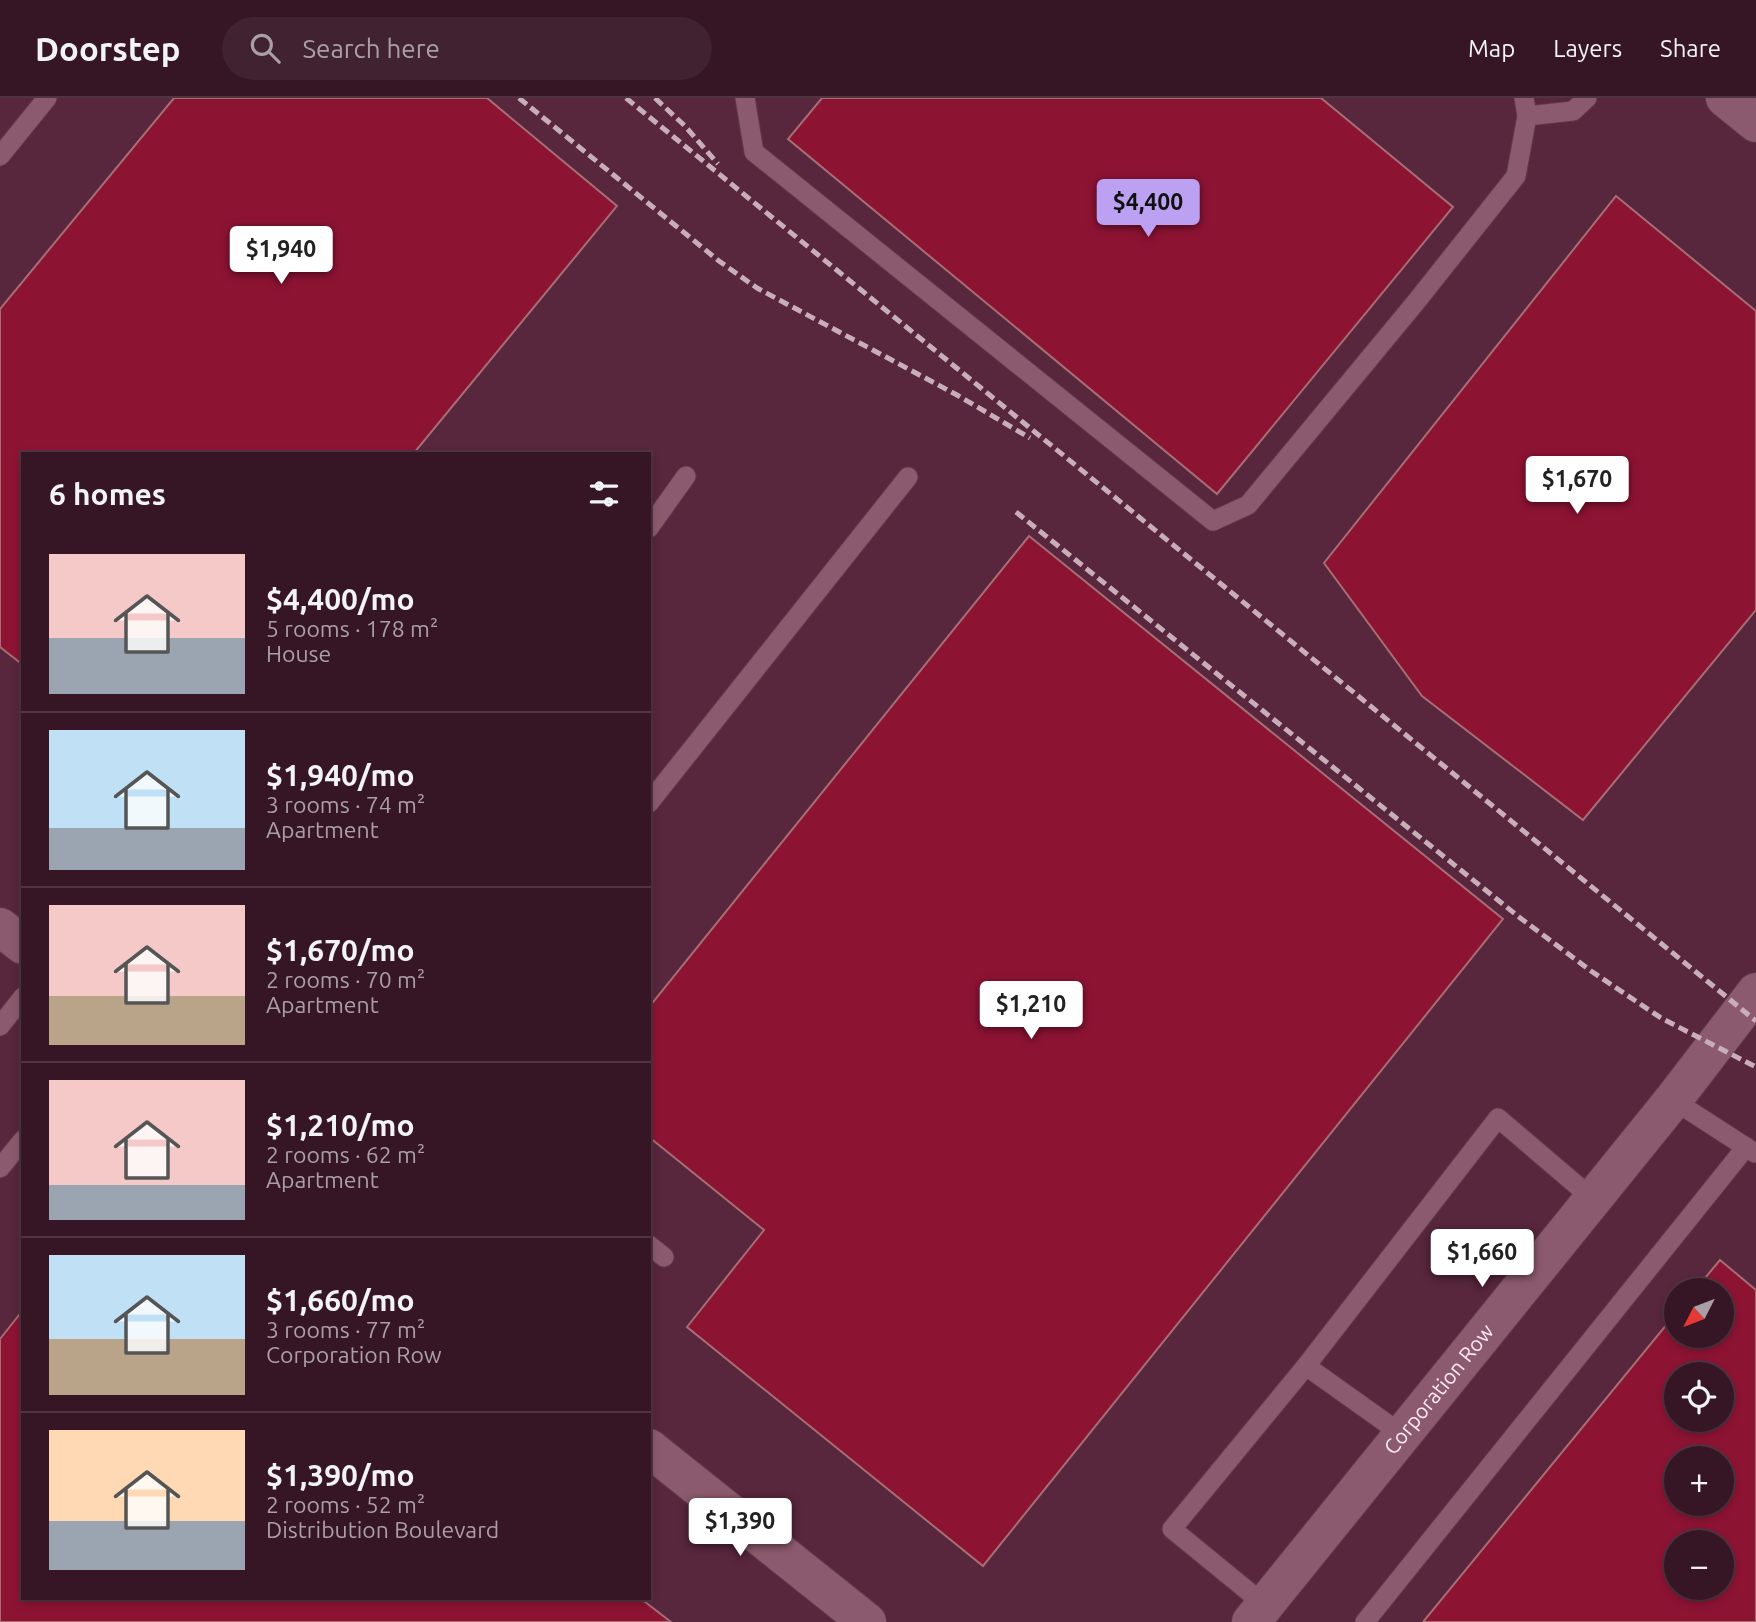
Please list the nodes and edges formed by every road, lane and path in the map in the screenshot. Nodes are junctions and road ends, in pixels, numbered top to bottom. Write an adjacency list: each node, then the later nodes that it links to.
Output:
1 (47, 98): 5 (lane)
2 (745, 98): 4 (lane)
3 (1587, 98): 4 (lane)
4 (1525, 107)
5 (0, 156)
6 (686, 476): 8 (lane)
7 (908, 477): 9 (lane)
8 (651, 525)
9 (651, 800)
10 (0, 927): 11 (street)
11 (21, 943)
12 (1756, 992): 15 (street, Corporation Row)
13 (21, 1000): 14 (lane)
14 (0, 1026)
15 (1673, 1100): 17 (lane); 19 (street, Corporation Row)
16 (21, 1142): 18 (lane)
17 (1751, 1150): 25 (lane)
18 (0, 1168)
19 (1594, 1199): 20 (lane); 21 (street, Corporation Row)
20 (1306, 1366): 21 (lane); 23 (lane)
21 (1402, 1435): 23 (street, Corporation Row)
22 (651, 1450): 24 (street)
23 (1258, 1614)
24 (867, 1622)
25 (1365, 1622)

